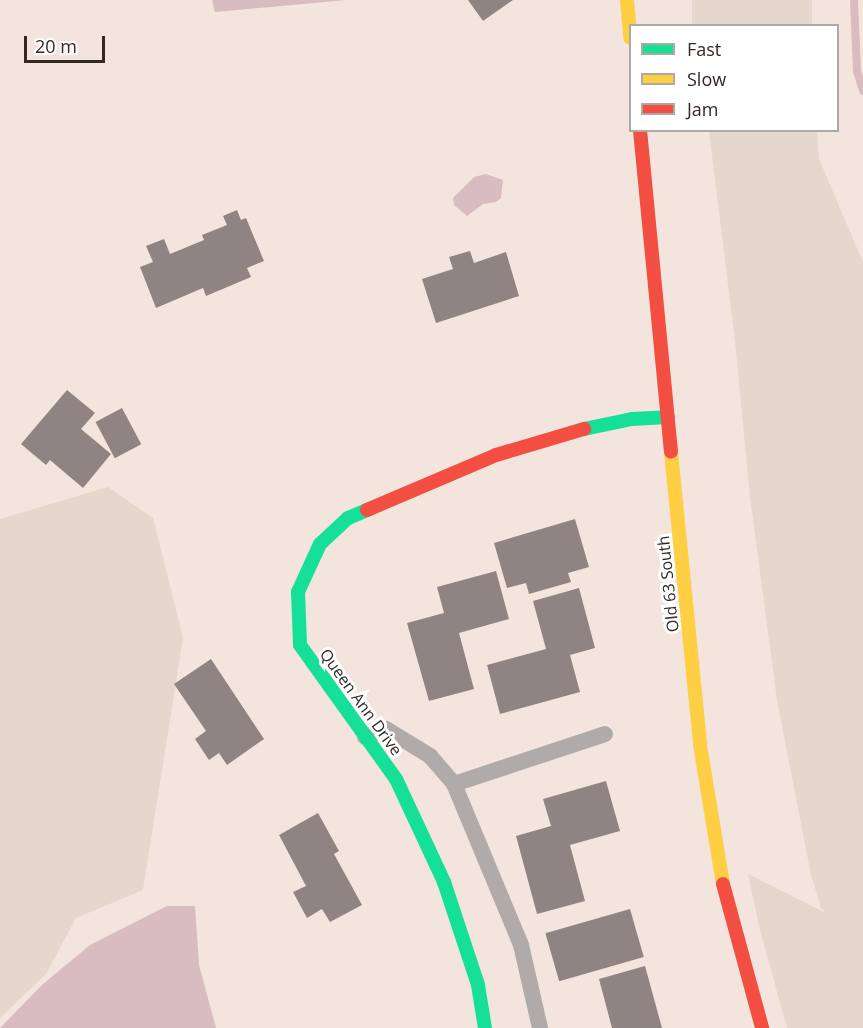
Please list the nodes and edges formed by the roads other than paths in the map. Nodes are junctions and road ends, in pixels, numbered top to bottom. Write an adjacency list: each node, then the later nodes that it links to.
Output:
1 (627, 0): 2 (main road)
2 (629, 25)
3 (640, 132): 4 (main road, Old 63 South)
4 (668, 417): 6 (main road, Queen Ann Drive); 10 (main road, Old 63 South)
5 (605, 734): 7 (lane)
6 (365, 737): 7 (lane); 8 (main road, Queen Ann Drive)
7 (454, 784): 9 (lane)
8 (485, 1028)
9 (540, 1028)
10 (762, 1028)

